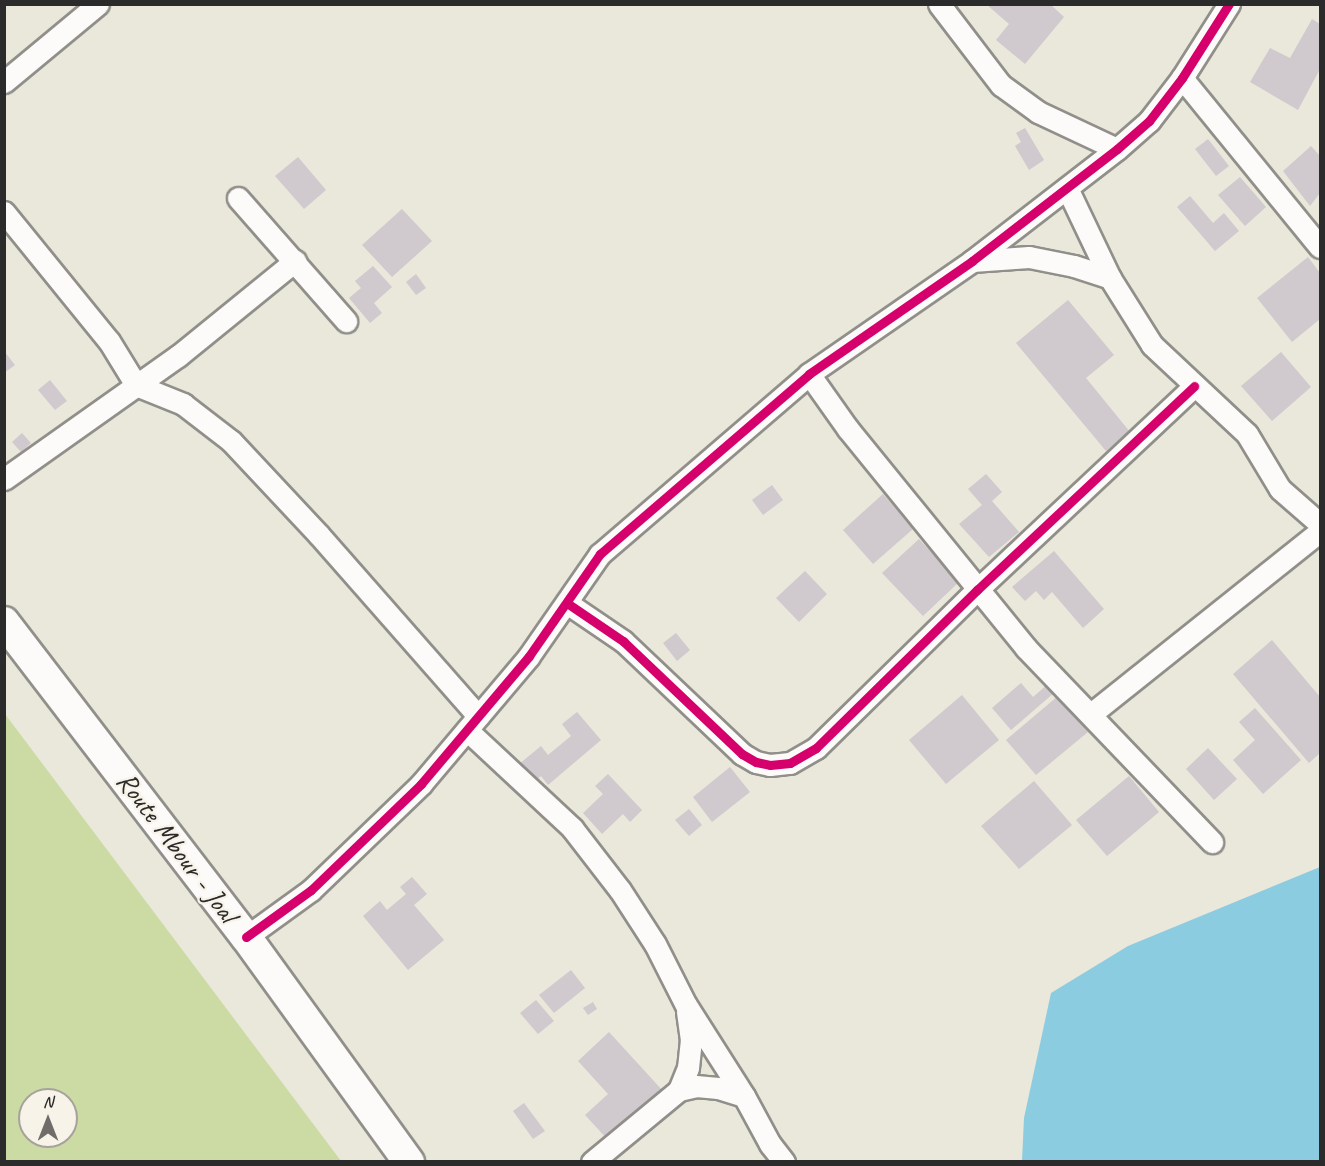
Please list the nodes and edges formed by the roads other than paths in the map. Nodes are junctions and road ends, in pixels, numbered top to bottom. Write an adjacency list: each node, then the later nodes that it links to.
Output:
1 (939, 4): 6 (street)
2 (1229, 4): 4 (street)
3 (94, 6): 5 (street)
4 (1182, 78): 6 (street); 10 (street)
5 (4, 82)
6 (1117, 149): 7 (street)
7 (1067, 188): 12 (street); 13 (street)
8 (238, 198): 11 (street)
9 (4, 212): 16 (street)
10 (1318, 236)
11 (295, 261): 14 (street); 16 (street)
12 (972, 261): 13 (street); 15 (street)
13 (1110, 278): 17 (street)
14 (346, 321)
15 (809, 374): 21 (street); 22 (street)
16 (135, 385): 18 (street); 25 (street)
17 (1194, 386): 19 (street); 21 (street)
18 (4, 479)
19 (1320, 524)
20 (1320, 531): 24 (street)
21 (977, 590): 22 (street); 24 (street)
22 (567, 603): 25 (street)
23 (4, 622): 27 (main road, Route Mbour - Joal)
24 (1091, 714): 26 (street)
25 (473, 723): 27 (street); 28 (street)
26 (1212, 842)
27 (246, 937): 31 (main road, Route Mbour - Joal)
28 (686, 1005): 29 (street); 30 (street)
29 (679, 1090): 30 (street); 32 (street)
30 (744, 1096): 33 (street)
31 (409, 1161)
32 (592, 1161)
33 (784, 1161)

